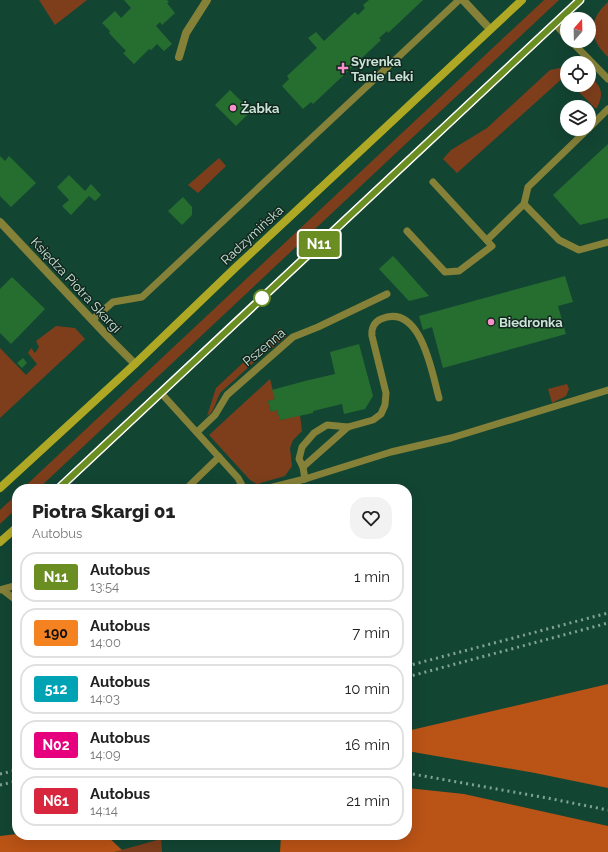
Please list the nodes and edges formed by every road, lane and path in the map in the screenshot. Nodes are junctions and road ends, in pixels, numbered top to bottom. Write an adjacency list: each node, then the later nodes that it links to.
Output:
1 (207, 0): 10 (street)
2 (459, 0): 22 (lane)
3 (463, 0): 7 (street)
4 (522, 0): 7 (main road, Radzymińska)
5 (580, 0): 6 (main road)
6 (554, 24): 8 (lane); 25 (main road)
7 (490, 29): 23 (main road, Radzymińska)
8 (560, 30)
9 (578, 48): 11 (lane)
10 (179, 57)
11 (608, 79)
12 (608, 109): 13 (lane)
13 (596, 122)
14 (582, 136): 16 (lane)
15 (433, 182): 19 (lane)
16 (524, 204): 19 (lane); 20 (lane)
17 (0, 222): 22 (street, Księdza Piotra Skargi)
18 (407, 231): 19 (lane)
19 (487, 240)
20 (608, 242)
21 (387, 294): 28 (lane, Pszenna)
22 (92, 320): 23 (street, Księdza Piotra Skargi)
23 (135, 364): 36 (main road, Radzymińska)
24 (608, 390): 31 (lane)
25 (161, 393): 28 (lane); 32 (main road)
26 (439, 398): 27 (lane)
27 (348, 427): 30 (lane); 30 (lane)
28 (197, 432): 29 (lane)
29 (219, 458): 33 (lane); 34 (lane)
30 (304, 468): 31 (lane)
31 (304, 479): 35 (lane)
32 (63, 484)
33 (191, 484)
34 (241, 484)
35 (284, 484)
36 (0, 488)
37 (12, 531): 38 (main road)
38 (0, 542)
39 (12, 587): 40 (lane)
40 (1, 590): 41 (lane)
41 (12, 598)

